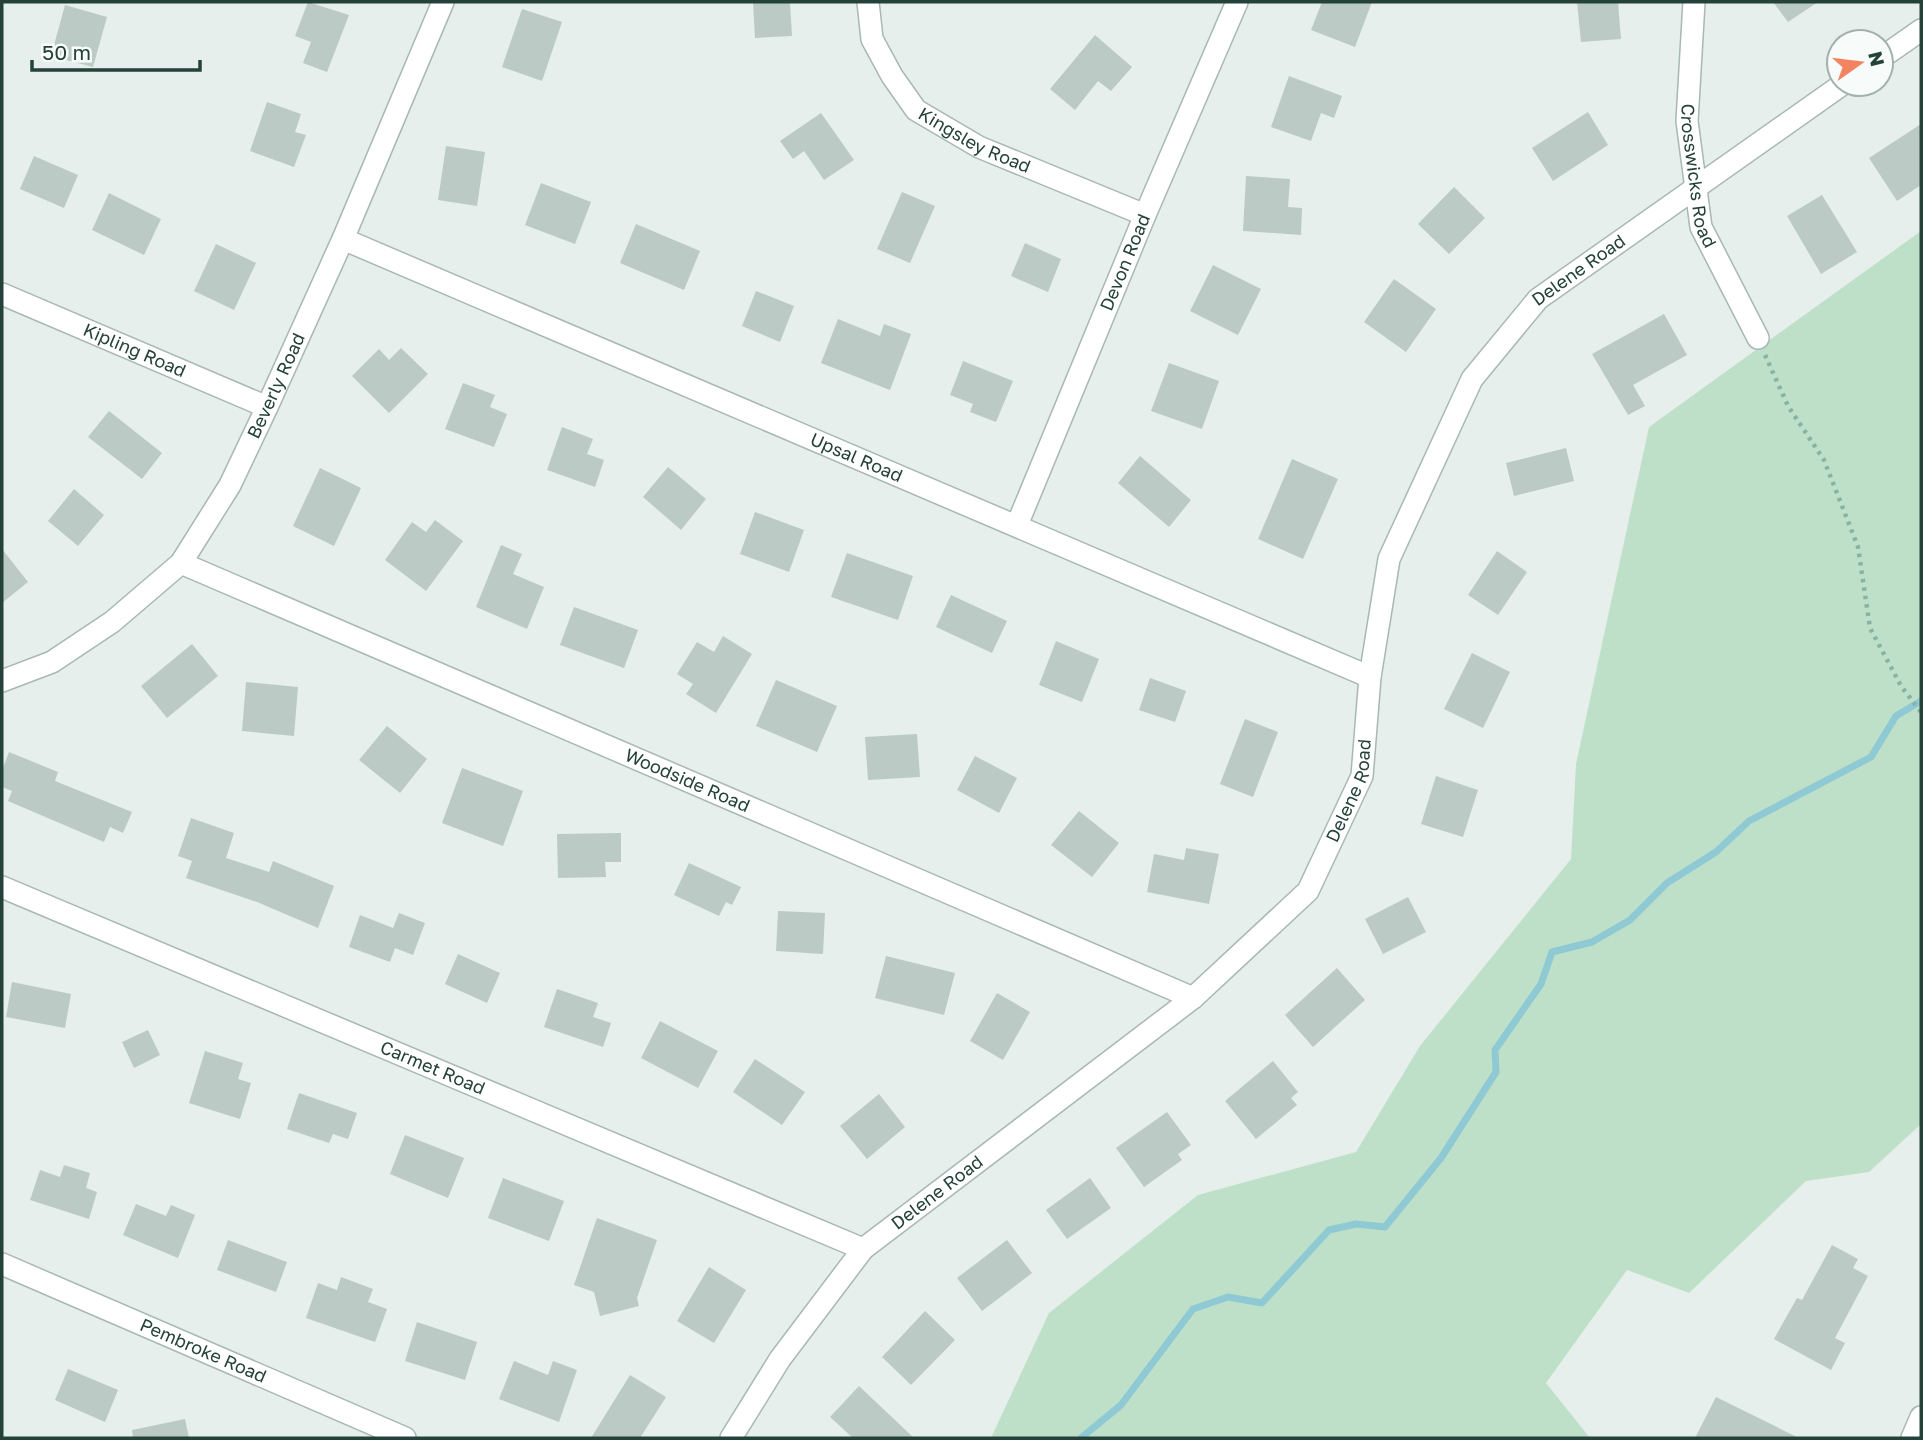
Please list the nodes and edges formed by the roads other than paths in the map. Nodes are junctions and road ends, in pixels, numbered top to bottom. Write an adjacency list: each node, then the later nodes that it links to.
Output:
1 (443, 2): 10 (street, Beverly Road)
2 (868, 2): 9 (street, Kingsley Road)
3 (1237, 2): 9 (street, Devon Road)
4 (1694, 2): 8 (street, Crosswicks Road)
5 (1921, 30): 6 (street)
6 (1895, 48)
7 (1825, 96): 8 (street, Delene Road)
8 (1695, 186): 12 (street, Crosswicks Road); 16 (street, Delene Road)
9 (1145, 215): 14 (street, Devon Road)
10 (343, 239): 13 (street, Beverly Road); 14 (street, Upsal Road)
11 (2, 294): 13 (street, Kipling Road)
12 (1758, 338)
13 (267, 407): 15 (street, Beverly Road)
14 (1017, 525): 16 (street, Upsal Road)
15 (181, 563): 17 (street, Beverly Road); 19 (street, Woodside Road)
16 (1370, 677): 19 (street, Delene Road)
17 (2, 681)
18 (2, 887): 20 (street, Carmet Road)
19 (1193, 998): 20 (street, Delene Road)
20 (863, 1249): 24 (street, Delene Road)
21 (2, 1264): 23 (street, Pembroke Road)
22 (1921, 1417): 25 (street)
23 (405, 1438)
24 (731, 1438)
25 (1912, 1438)

